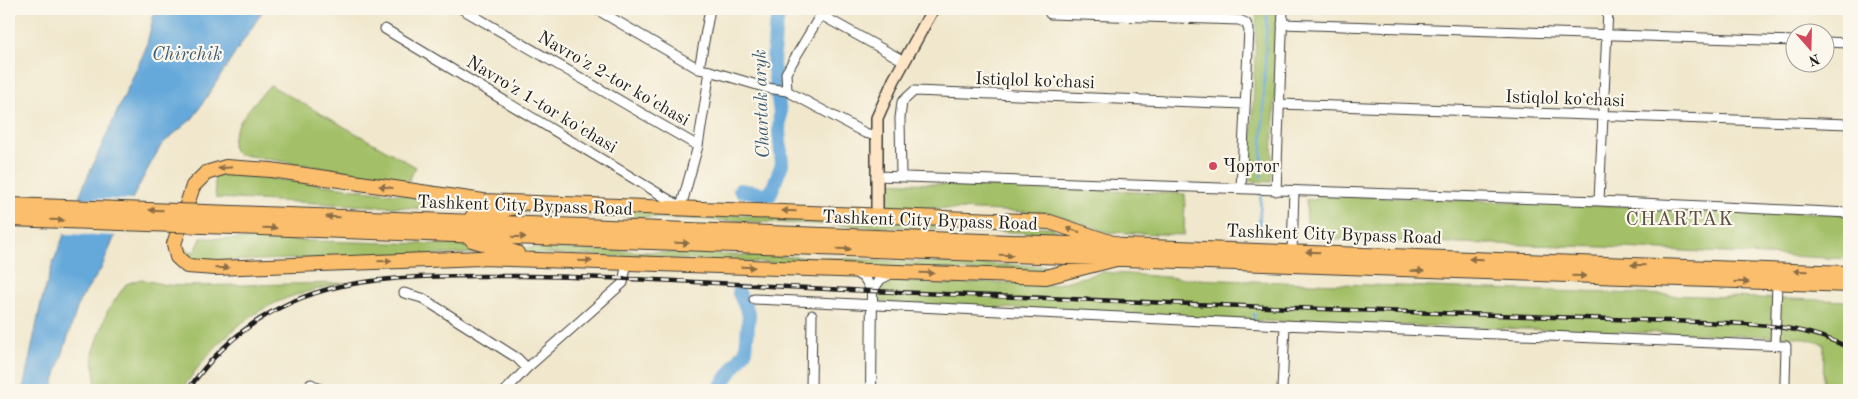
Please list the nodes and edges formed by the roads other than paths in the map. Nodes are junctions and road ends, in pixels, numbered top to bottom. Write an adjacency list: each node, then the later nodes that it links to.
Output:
1 (462, 9): 24 (street, Navro'z 2-tor ko'chasi)
2 (596, 9): 16 (street)
3 (710, 9): 16 (street)
4 (933, 9): 15 (main road)
5 (1283, 9): 9 (street)
6 (1608, 9): 11 (street)
7 (822, 12): 15 (street); 18 (street)
8 (1050, 14): 19 (street)
9 (1282, 24): 11 (street); 20 (street)
10 (385, 30): 33 (street, Navro'z 1-tor ko'chasi)
11 (1607, 36): 12 (street); 21 (street)
12 (1786, 41)
13 (1836, 42): 14 (street)
14 (1849, 43)
15 (904, 61): 23 (main road)
16 (699, 69): 17 (street)
17 (710, 71): 18 (street); 24 (street)
18 (785, 91): 23 (street)
19 (1245, 104): 26 (street, Istiqlol koʻchasi); 27 (street)
20 (1280, 104): 21 (street, Istiqlol koʻchasi); 28 (street)
21 (1603, 116): 22 (street, Istiqlol koʻchasi); 30 (street)
22 (1849, 124)
23 (876, 136): 25 (main road)
24 (698, 146): 33 (street)
25 (876, 176): 26 (street); 35 (main road)
26 (901, 176): 27 (street)
27 (1241, 188): 28 (street)
28 (1276, 191): 29 (street)
29 (1294, 191): 30 (street); 40 (street)
30 (1599, 201): 34 (street)
31 (539, 202): 33 (highway); 38 (highway); 41 (highway, one-way to 41)
32 (9, 205): 37 (highway, Tashkent City Bypass Road, one-way to 32, bridge)
33 (681, 207): 35 (highway, one-way to 33)
34 (1849, 213)
35 (877, 214): 39 (highway, one-way to 35)
36 (9, 219): 37 (highway, Tashkent City Bypass Road, one-way to 37, bridge)
37 (204, 219): 38 (highway, Tashkent City Bypass Road)
38 (453, 228): 39 (highway, Tashkent City Bypass Road); 41 (highway)
39 (1118, 252): 40 (highway, Tashkent City Bypass Road); 43 (highway, Tashkent City Bypass Road); 45 (highway, one-way to 39)
40 (1292, 252): 43 (highway); 46 (highway, Tashkent City Bypass Road, one-way to 40)
41 (536, 259): 42 (highway, one-way to 42)
42 (627, 262): 44 (highway, one-way to 44); 56 (street)
43 (1291, 266): 47 (highway, Tashkent City Bypass Road, one-way to 47)
44 (849, 270): 45 (highway); 49 (street)
45 (898, 272): 49 (street)
46 (1849, 273)
47 (1777, 283): 48 (highway, Tashkent City Bypass Road); 55 (street)
48 (1849, 285)
49 (872, 291): 52 (street)
50 (404, 292): 56 (street)
51 (754, 299): 52 (street)
52 (872, 305): 54 (street); 62 (street)
53 (812, 315): 61 (street)
54 (1285, 325): 55 (street); 63 (street)
55 (1775, 345): 57 (street)
56 (528, 368): 60 (street)
57 (1784, 383)
58 (303, 390): 59 (street)
59 (322, 390)
60 (506, 390)
61 (811, 390)
62 (871, 390)
63 (1282, 390)

